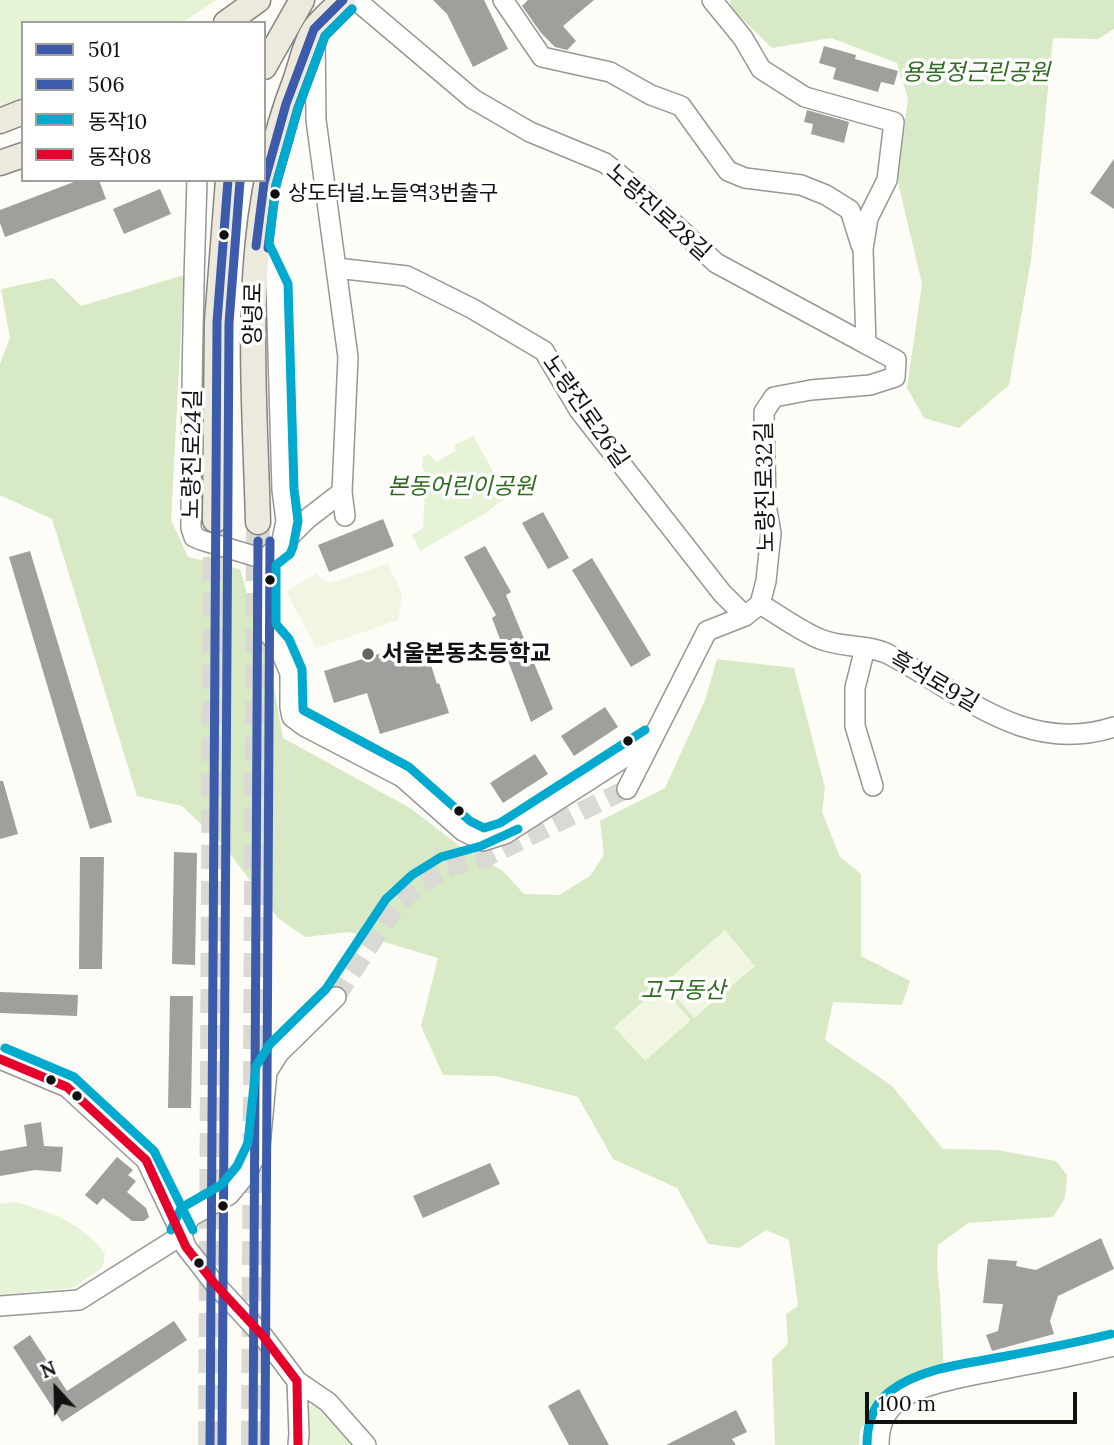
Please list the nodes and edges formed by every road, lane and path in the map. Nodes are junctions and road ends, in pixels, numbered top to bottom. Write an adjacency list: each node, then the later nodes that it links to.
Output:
1 (258, 0): 7 (main road)
2 (302, 0): 9 (main road)
3 (342, 0): 8 (main road, 양녕로)
4 (356, 0): 19 (street, 노량진로28길)
5 (503, 0): 17 (street)
6 (712, 0): 17 (street)
7 (229, 21)
8 (314, 29): 9 (main road); 16 (main road, 양녕로); 18 (street)
9 (266, 60)
10 (21, 113): 11 (main road)
11 (0, 121)
12 (21, 156): 13 (main road)
13 (0, 163)
14 (197, 182): 25 (street, 노량진로24길)
15 (225, 182): 22 (main road, 양녕로)
16 (256, 246): 23 (main road, 양녕로); 24 (street)
17 (863, 248): 19 (street)
18 (336, 268): 20 (street); 26 (street, 노량진로26길)
19 (866, 344): 26 (street, 노량진로32길)
20 (342, 492): 21 (street); 24 (street)
21 (345, 516)
22 (215, 520)
23 (258, 522)
24 (281, 545): 25 (street)
25 (264, 559): 29 (street)
26 (753, 610): 27 (street, 흑석로9길); 29 (street)
27 (865, 648): 28 (street, 흑석로9길); 30 (street)
28 (1114, 726)
29 (652, 740): 31 (street)
30 (873, 786)
31 (628, 789)
32 (336, 997): 34 (street)
33 (0, 1059): 34 (street)
34 (182, 1235): 35 (street); 37 (street)
35 (0, 1306)
36 (1114, 1346): 40 (street)
37 (297, 1381): 38 (street); 39 (street)
38 (298, 1445)
39 (366, 1445)
40 (879, 1445)

